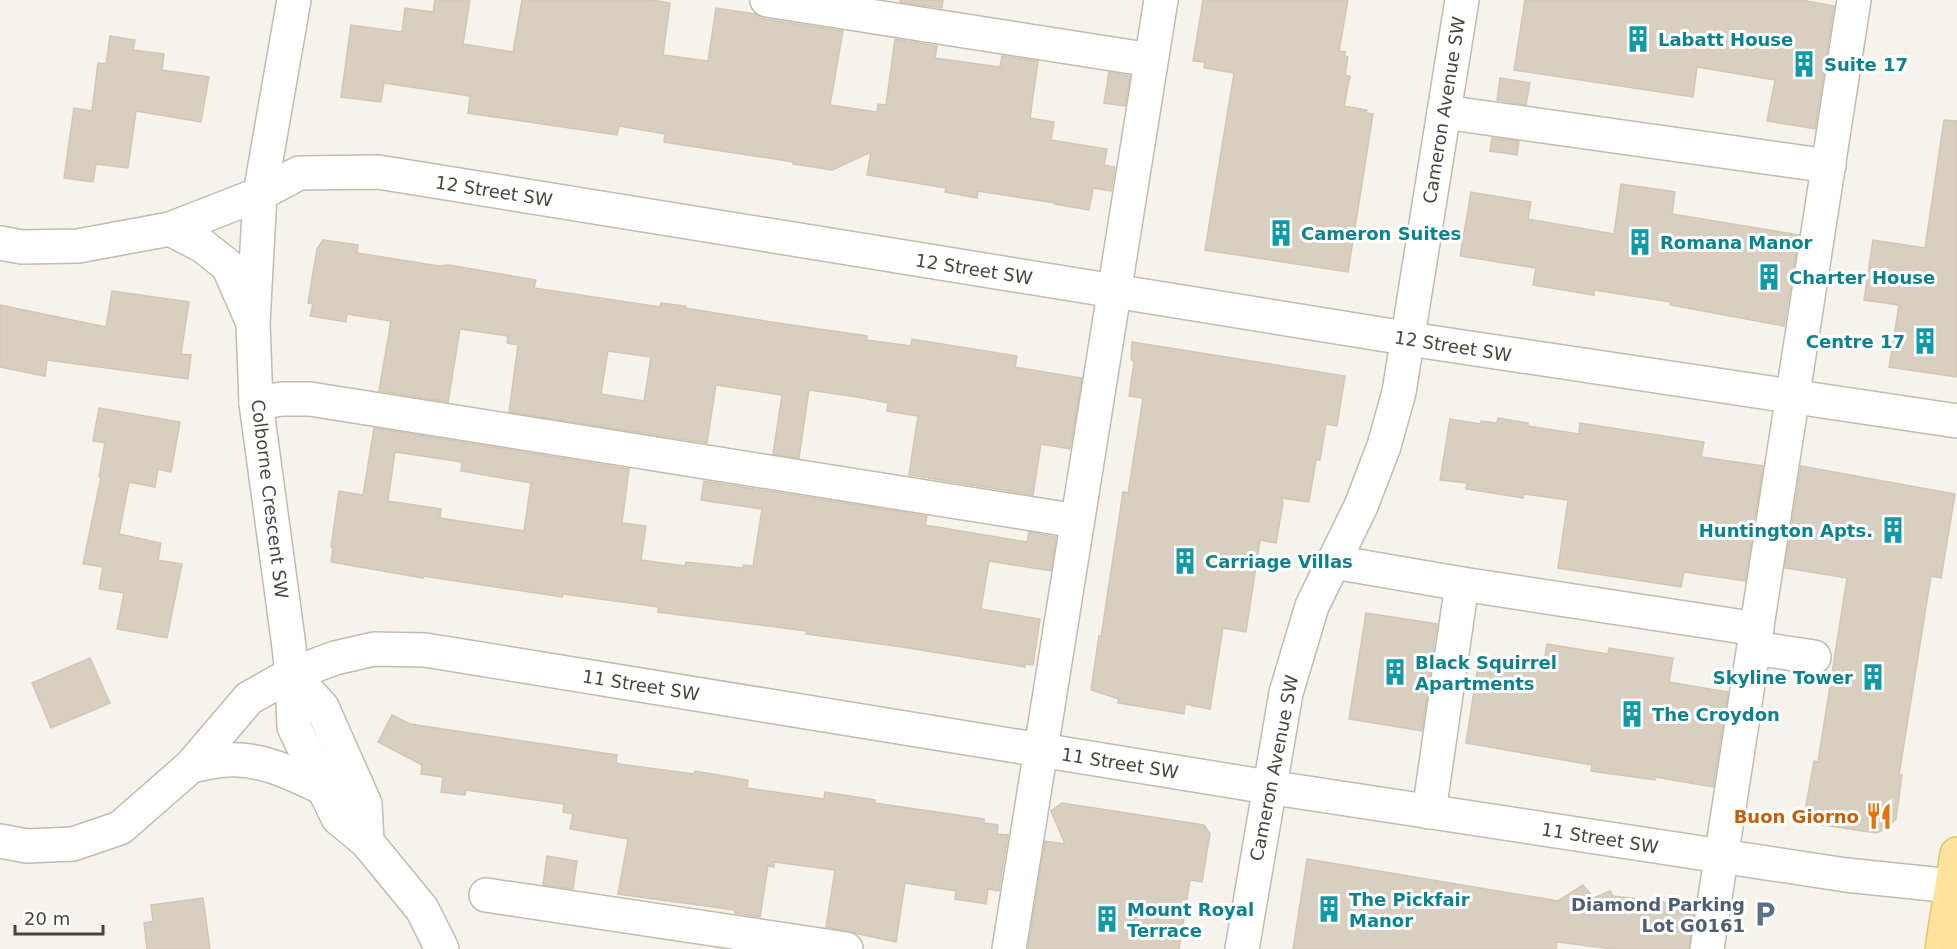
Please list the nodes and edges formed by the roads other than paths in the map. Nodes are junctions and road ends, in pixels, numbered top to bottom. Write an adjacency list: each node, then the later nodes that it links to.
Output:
1 (294, 0): 9 (street, Colborne Crescent SW)
2 (767, 0): 6 (street)
3 (1161, 0): 6 (street)
4 (1462, 0): 7 (street, Cameron Avenue SW)
5 (1854, 0): 8 (street)
6 (1151, 60): 12 (street)
7 (1444, 112): 8 (street); 14 (street, Cameron Avenue SW)
8 (1828, 166): 15 (street)
9 (260, 194): 10 (street, 12 Street SW); 12 (street, 12 Street SW); 13 (street, Colborne Crescent SW)
10 (170, 229): 11 (street, 12 Street SW); 13 (street, Colborne Crescent SW)
11 (0, 243)
12 (1114, 292): 14 (street, 12 Street SW); 18 (street)
13 (253, 323): 16 (street, Colborne Crescent SW)
14 (1408, 339): 15 (street, 12 Street SW); 19 (street, Cameron Avenue SW)
15 (1793, 398): 17 (street, 12 Street SW); 21 (street)
16 (256, 403): 18 (street); 23 (street, Colborne Crescent SW)
17 (1957, 421)
18 (1077, 521): 24 (street)
19 (1334, 561): 20 (street); 27 (street, Cameron Avenue SW)
20 (1462, 584): 21 (street); 28 (street)
21 (1755, 638): 22 (street); 32 (street)
22 (1814, 657)
23 (292, 674): 24 (street, 11 Street SW); 25 (street, 11 Street SW); 26 (street, Colborne Crescent SW); 30 (street)
24 (1041, 750): 27 (street, 11 Street SW); 37 (street)
25 (190, 766): 26 (street); 29 (street, 11 Street SW)
26 (323, 788): 30 (street, Colborne Crescent SW)
27 (1268, 788): 28 (street, 11 Street SW); 38 (street, Cameron Avenue SW)
28 (1429, 812): 32 (street, 11 Street SW)
29 (0, 841)
30 (366, 842): 35 (street, Colborne Crescent SW)
31 (1957, 854): 33 (main road)
32 (1721, 856): 33 (street, 11 Street SW); 39 (street)
33 (1952, 886): 40 (main road)
34 (486, 895): 36 (street)
35 (442, 949)
36 (846, 949)
37 (1009, 949)
38 (1242, 949)
39 (1707, 949)
40 (1942, 949)

